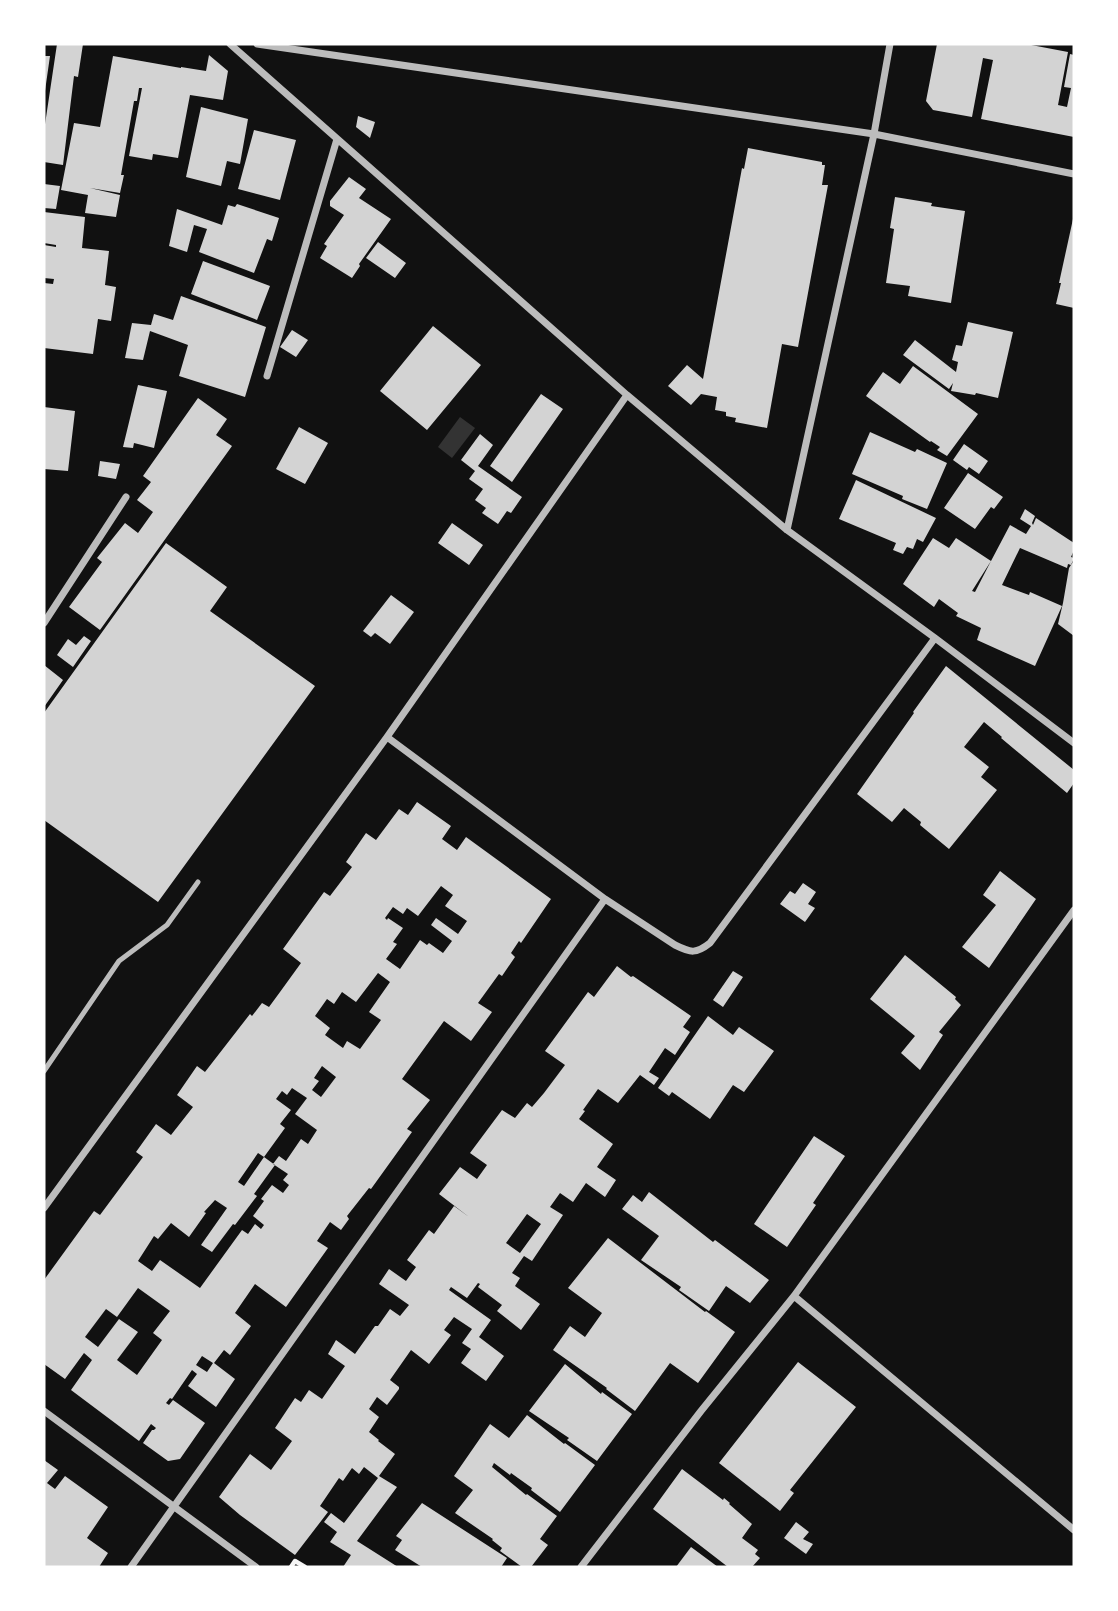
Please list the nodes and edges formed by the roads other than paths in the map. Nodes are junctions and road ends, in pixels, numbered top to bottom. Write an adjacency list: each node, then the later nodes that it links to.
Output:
1 (230, 44): 6 (street)
2 (257, 44): 4 (street)
3 (890, 44): 5 (street)
4 (298, 47): 5 (street)
5 (874, 134): 7 (street); 11 (street)
6 (337, 139): 8 (street); 9 (street)
7 (1074, 174)
8 (267, 376)
9 (627, 395): 11 (street); 14 (street)
10 (126, 497): 12 (street)
11 (787, 530): 13 (street)
12 (44, 623)
13 (935, 638): 15 (street); 17 (street)
14 (387, 737): 17 (street); 20 (street)
15 (1074, 743)
16 (198, 882): 19 (lane)
17 (605, 899): 23 (street)
18 (1074, 910): 21 (street)
19 (44, 1072)
20 (44, 1208)
21 (794, 1296): 24 (street); 27 (street)
22 (44, 1411): 23 (street)
23 (174, 1507): 25 (street); 26 (street)
24 (1074, 1530)
25 (131, 1567)
26 (256, 1567)
27 (581, 1567)

